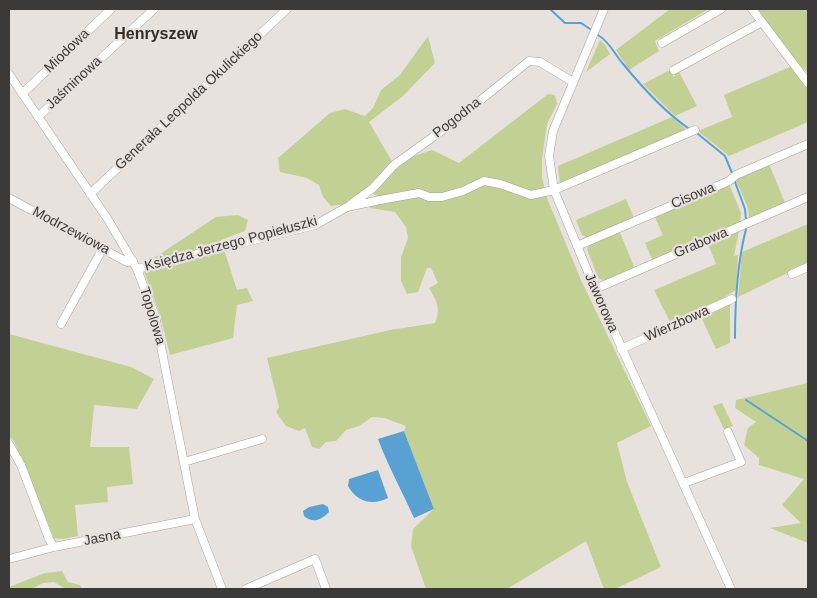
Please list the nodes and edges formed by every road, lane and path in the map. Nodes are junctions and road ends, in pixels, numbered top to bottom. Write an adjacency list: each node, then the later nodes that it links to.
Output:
1 (111, 9): 13 (street, Miodowa)
2 (154, 9): 14 (street, Jaśminowa)
3 (287, 9): 18 (street, Generała Leopolda Okulickiego)
4 (604, 9): 11 (street, Jaworowa)
5 (721, 9): 8 (street)
6 (752, 9): 7 (street)
7 (762, 22): 9 (street); 12 (street)
8 (662, 43)
9 (674, 70)
10 (9, 74): 13 (street, Topolowa)
11 (573, 82): 17 (street, Jaworowa); 21 (street, Pogodna)
12 (808, 83)
13 (22, 94): 14 (street, Topolowa)
14 (38, 117): 18 (street, Topolowa)
15 (695, 130): 17 (street, Księdza Jerzego Popiełuszki)
16 (808, 144): 22 (street, Cisowa)
17 (554, 190): 21 (street, Księdza Jerzego Popiełuszki); 22 (street, Jaworowa)
18 (90, 194): 24 (street, Topolowa)
19 (808, 197): 28 (street, Grabowa)
20 (9, 198): 23 (street, Modrzewiowa)
21 (347, 208): 26 (street, Księdza Jerzego Popiełuszki)
22 (577, 246): 28 (street, Jaworowa)
23 (102, 248): 24 (street, Modrzewiowa); 30 (street)
24 (133, 261): 26 (street, Topolowa)
25 (808, 267): 27 (street)
26 (137, 269): 35 (street, Topolowa)
27 (792, 274)
28 (594, 289): 31 (street, Jaworowa)
29 (732, 298): 31 (street, Wierzbowa)
30 (61, 324)
31 (622, 349): 36 (street, Jaworowa)
32 (728, 432): 36 (street)
33 (262, 439): 35 (street)
34 (9, 444): 38 (street)
35 (184, 462): 37 (street, Topolowa)
36 (684, 483): 43 (street, Jaworowa)
37 (195, 520): 38 (street, Jasna); 40 (street, Topolowa)
38 (54, 547): 39 (street, Jasna)
39 (9, 559)
40 (222, 589)
41 (246, 589): 42 (street)
42 (326, 589)
43 (731, 589)

